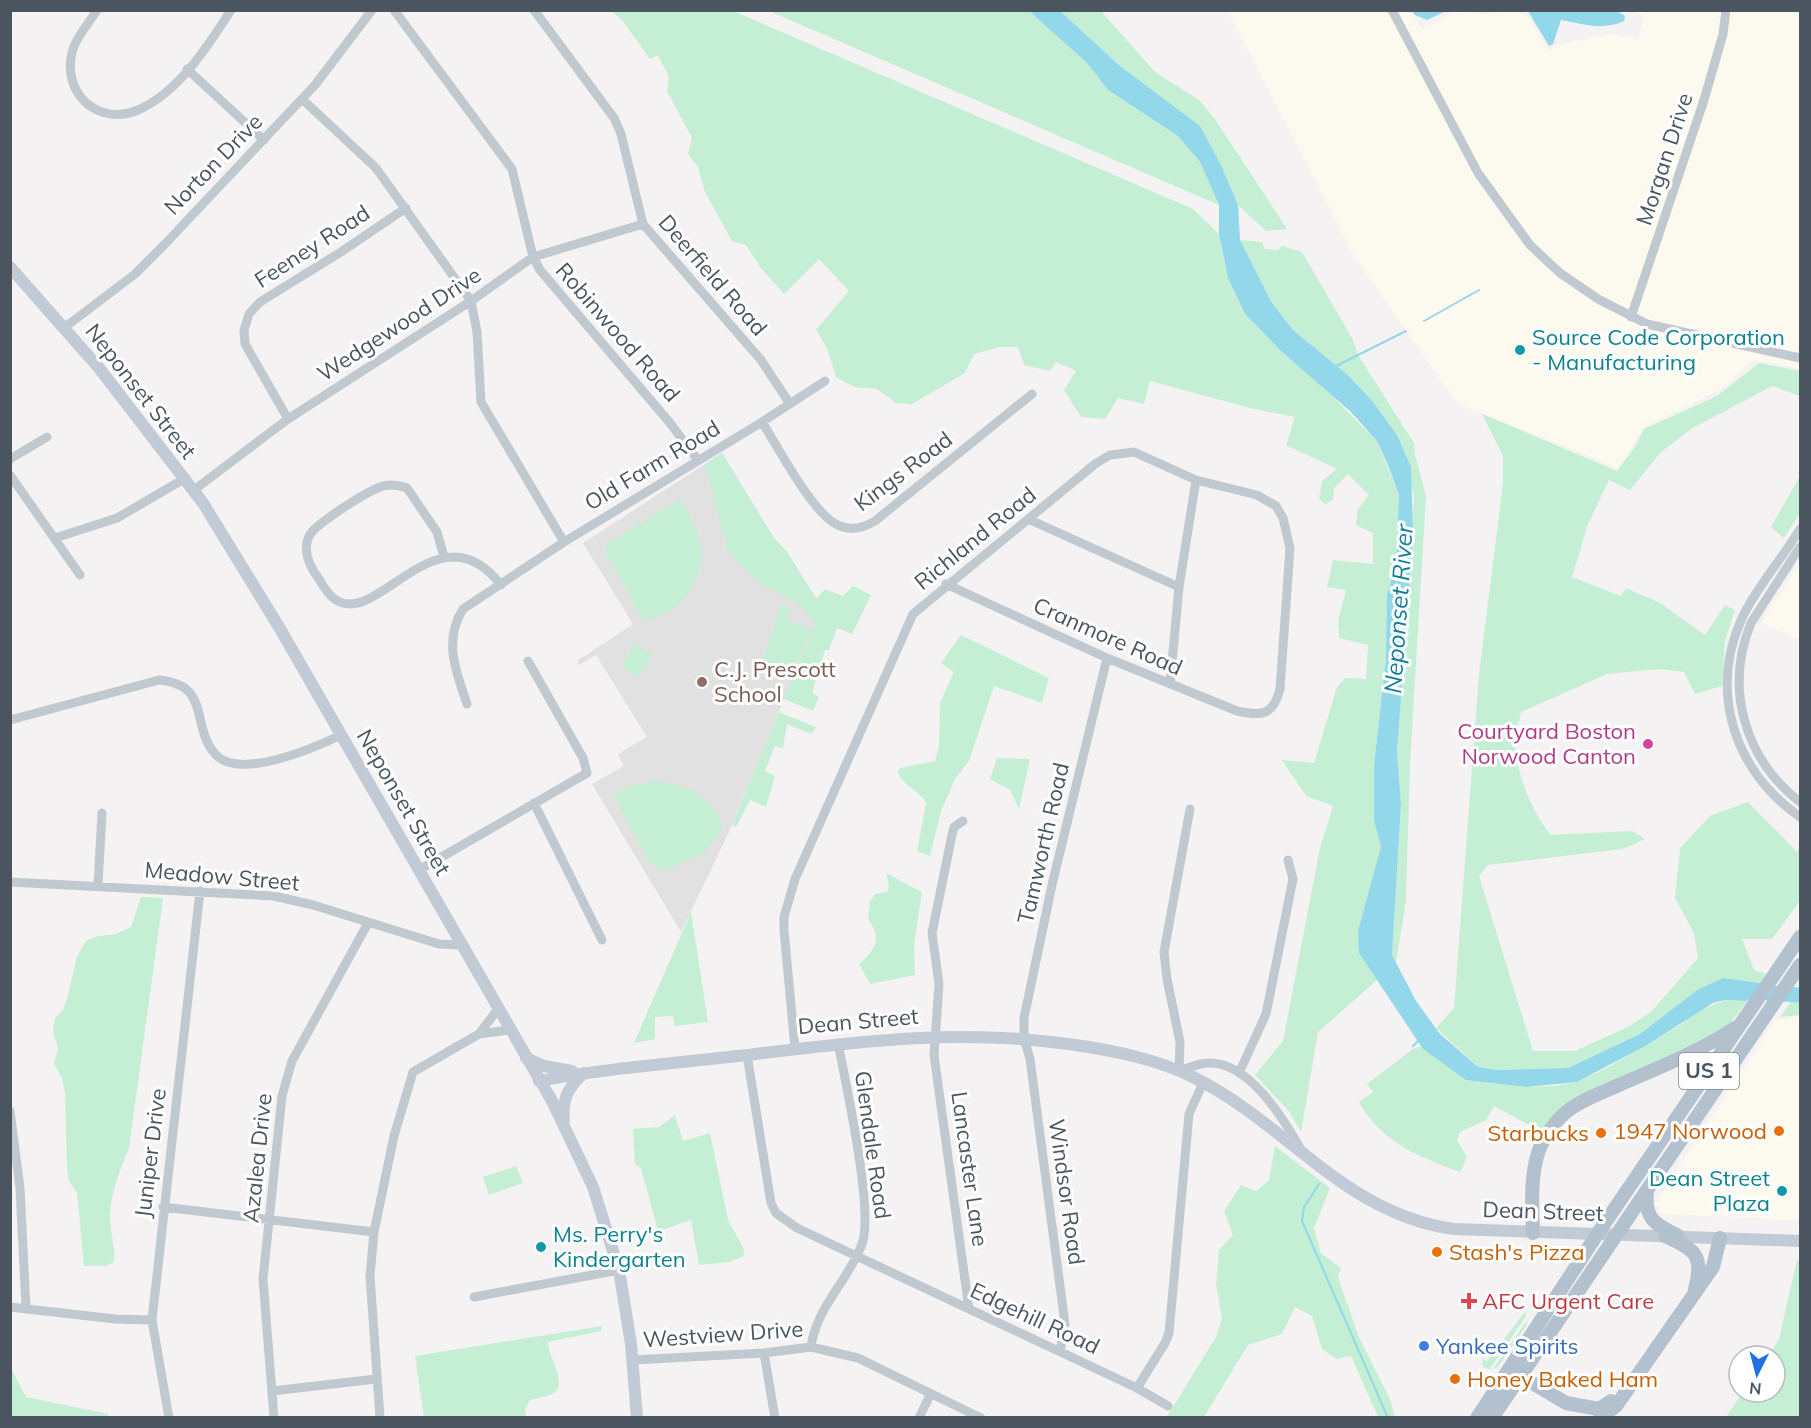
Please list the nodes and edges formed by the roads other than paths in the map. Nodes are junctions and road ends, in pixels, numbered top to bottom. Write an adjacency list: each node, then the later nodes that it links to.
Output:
1 (97, 10): 8 (street)
2 (231, 10): 8 (street)
3 (372, 10): 9 (street, Norton Drive)
4 (394, 10): 13 (street, Robinwood Road)
5 (534, 10): 12 (street, Deerfield Road)
6 (1392, 10): 16 (street)
7 (1726, 10): 16 (street, Morgan Drive)
8 (187, 69): 10 (street)
9 (302, 99): 10 (street, Norton Drive); 11 (street)
10 (264, 140): 17 (street, Norton Drive)
11 (406, 208): 15 (street); 22 (street, Feeney Road)
12 (643, 224): 13 (street, Wedgewood Drive); 21 (street, Deerfield Road)
13 (533, 257): 15 (street, Wedgewood Drive); 26 (street, Robinwood Road)
14 (10, 267): 17 (main road, Neponset Street)
15 (471, 301): 22 (street, Wedgewood Drive); 34 (street)
16 (1631, 317): 18 (street)
17 (64, 327): 28 (main road, Neponset Street)
18 (1800, 358)
19 (825, 381): 21 (street, Old Farm Road)
20 (1032, 394): 23 (street, Kings Road)
21 (790, 404): 23 (street, Old Farm Road)
22 (288, 419): 30 (street, Wedgewood Drive)
23 (762, 422): 26 (street, Old Farm Road)
24 (47, 436): 25 (street)
25 (10, 459)
26 (697, 459): 34 (street, Old Farm Road)
27 (10, 475): 33 (street)
28 (184, 479): 30 (main road, Neponset Street); 33 (street)
29 (1196, 480): 31 (street, Richland Road); 40 (street); 45 (street, Richland Road)
30 (194, 490): 47 (main road, Neponset Street)
31 (1028, 519): 39 (street, Richland Road); 40 (street)
32 (1800, 529): 52 (street)
33 (55, 538): 37 (street)
34 (564, 542): 38 (street, Old Farm Road)
35 (1800, 547): 48 (street)
36 (444, 557): 36 (street); 38 (street)
37 (80, 575)
38 (501, 585): 44 (street, Old Farm Road)
39 (946, 585): 41 (street, Cranmore Road); 71 (street, Richland Road)
40 (1179, 587): 43 (street)
41 (1107, 658): 43 (street, Cranmore Road); 69 (street, Tamworth Road)
42 (528, 661): 49 (street)
43 (1170, 684): 45 (street, Cranmore Road)
44 (467, 704)
45 (1258, 714)
46 (10, 720): 47 (street)
47 (341, 735): 55 (main road, Neponset Street)
48 (1800, 802)
49 (534, 803): 55 (street); 61 (street)
50 (1190, 809): 74 (street)
51 (102, 813): 57 (street)
52 (1800, 817)
53 (963, 821): 68 (street, Lancaster Lane)
54 (1288, 860): 76 (street)
55 (419, 870): 62 (main road, Neponset Street)
56 (10, 882): 57 (street, Meadow Street)
57 (98, 885): 58 (street, Meadow Street)
58 (200, 891): 59 (street, Meadow Street); 83 (street, Juniper Drive)
59 (368, 923): 62 (street, Meadow Street); 84 (street, Azalea Drive)
60 (1800, 937): 65 (main road, US 1)
61 (602, 940)
62 (460, 945): 64 (main road, Neponset Street)
63 (1800, 965): 82 (main road, US 1)
64 (498, 1009): 66 (main road, Neponset Street); 67 (street)
65 (1741, 1024): 86 (main road); 87 (main road, US 1)
66 (509, 1030): 67 (street); 73 (main road, Neponset Street)
67 (479, 1034): 85 (street)
68 (935, 1036): 69 (main road, Dean Street); 70 (main road, Dean Street); 98 (street, Lancaster Lane)
69 (1024, 1038): 74 (main road, Dean Street); 101 (street, Windsor Road)
70 (838, 1043): 71 (main road, Dean Street); 92 (street, Glendale Road)
71 (795, 1048): 72 (main road, Dean Street)
72 (747, 1054): 75 (main road, Dean Street); 92 (street, Edgehill Road)
73 (526, 1058): 75 (main road); 77 (main road, Neponset Street)
74 (1179, 1071): 76 (street, Dean Street); 78 (main road, Dean Street)
75 (585, 1073): 77 (main road, Dean Street); 80 (main road)
76 (1239, 1073): 81 (street, Dean Street)
77 (539, 1081): 80 (main road, Neponset Street)
78 (1203, 1083): 81 (main road, Dean Street); 107 (street)
79 (10, 1112): 97 (street)
80 (564, 1124): 93 (main road, Neponset Street)
81 (1304, 1155): 86 (main road, Dean Street)
82 (1647, 1190): 88 (main road, US 1); 89 (main road)
83 (163, 1207): 84 (street); 99 (street, Juniper Drive)
84 (269, 1221): 85 (street); 108 (street, Azalea Drive)
85 (374, 1232): 106 (street)
86 (1533, 1233): 87 (main road, Dean Street)
87 (1598, 1233): 88 (main road, Dean Street); 118 (main road, US 1)
88 (1618, 1234): 89 (main road, Dean Street); 104 (main road, US 1)
89 (1672, 1236): 90 (main road, Dean Street); 94 (main road)
90 (1720, 1238): 91 (main road, Dean Street); 94 (main road)
91 (1800, 1241)
92 (857, 1255): 98 (street, Edgehill Road); 100 (street, Glendale Road)
93 (619, 1270): 95 (street); 103 (main road, Neponset Street)
94 (1693, 1296): 105 (main road)
95 (474, 1297)
96 (10, 1307): 97 (street)
97 (26, 1308): 99 (street)
98 (969, 1309): 101 (street, Edgehill Road)
99 (152, 1320): 111 (street, Juniper Drive)
100 (812, 1347): 102 (street, Westview Drive); 109 (street, Westview Drive)
101 (1060, 1352): 107 (street, Edgehill Road)
102 (764, 1353): 103 (street, Westview Drive); 115 (street)
103 (633, 1360): 114 (main road, Neponset Street)
104 (1521, 1376): 105 (main road); 119 (main road, US 1)
105 (1637, 1377): 120 (main road)
106 (376, 1379): 108 (street); 113 (street)
107 (1137, 1388): 110 (street, Edgehill Road)
108 (272, 1391): 112 (street, Azalea Drive)
109 (930, 1395): 116 (street); 117 (street, Westview Drive)
110 (1168, 1406)
111 (169, 1418)
112 (274, 1418)
113 (380, 1418)
114 (637, 1418)
115 (775, 1418)
116 (919, 1418)
117 (981, 1418)
118 (1477, 1418)
119 (1492, 1418)
120 (1600, 1418)

